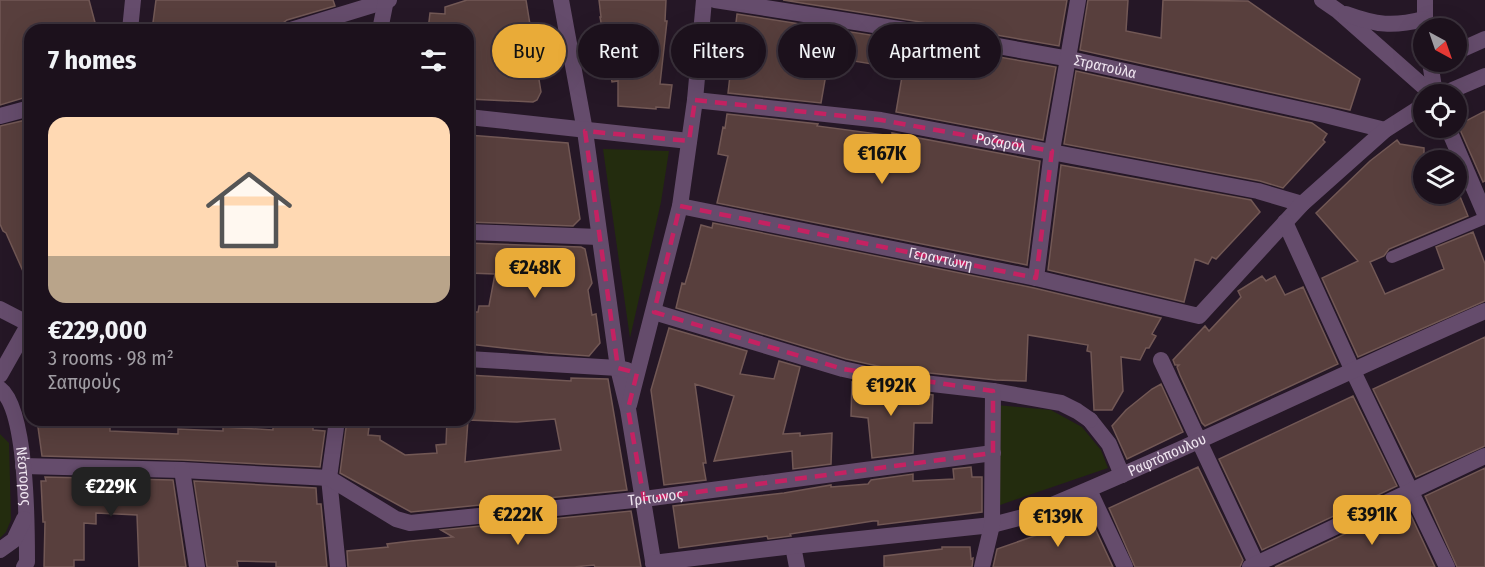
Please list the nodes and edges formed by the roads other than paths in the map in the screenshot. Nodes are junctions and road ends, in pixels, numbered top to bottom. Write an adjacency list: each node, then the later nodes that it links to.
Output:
1 (133, 0): 11 (street)
2 (387, 0): 12 (street); 13 (street)
3 (561, 0): 27 (street)
4 (704, 0): 21 (street)
5 (715, 0): 17 (street, Στρατούλα)
6 (1078, 0): 17 (street)
7 (1322, 0): 9 (street)
8 (1425, 0): 10 (street)
9 (1338, 11): 14 (street); 19 (street)
10 (1424, 18)
11 (131, 24)
12 (310, 24)
13 (381, 24)
14 (1413, 24)
15 (1485, 39): 16 (street)
16 (1467, 47)
17 (1070, 59): 26 (street, Στρατούλα); 30 (street)
18 (1485, 76): 20 (street)
19 (1422, 84)
20 (1466, 84)
21 (696, 100): 29 (street); 30 (street, Ροζαρόλ)
22 (24, 110): 24 (street)
23 (1413, 112): 26 (street)
24 (0, 116)
25 (474, 118): 27 (street)
26 (1385, 130): 31 (street)
27 (585, 131): 29 (street); 36 (street)
28 (1452, 138): 33 (street)
29 (689, 141): 32 (street)
30 (1052, 151): 31 (street, Ροζαρόλ); 38 (street)
31 (1302, 204): 34 (street)
32 (680, 206): 38 (street, Γεραντώνη); 41 (street)
33 (1485, 216): 37 (lane)
34 (1285, 222): 38 (street, Γεραντώνη); 47 (street)
35 (474, 232): 36 (street)
36 (599, 237): 46 (street)
37 (1392, 257)
38 (1036, 278)
39 (0, 309): 42 (street)
40 (1485, 311): 47 (street, Ραφτόπουλου)
41 (654, 312): 48 (street); 51 (street)
42 (24, 320)
43 (24, 333): 49 (street)
44 (474, 358): 46 (street)
45 (1161, 360): 54 (street)
46 (618, 368): 48 (street); 52 (street)
47 (1352, 369): 54 (street, Ραφτόπουλου); 62 (street)
48 (637, 373): 52 (street)
49 (0, 375)
50 (0, 389): 57 (street, Νέστορος)
51 (993, 391): 55 (street); 59 (street)
52 (628, 409): 63 (street)
53 (335, 426): 60 (street)
54 (1198, 442): 59 (street, Ραφτόπουλου); 69 (street)
55 (993, 453): 63 (street, Τρίτωνος); 65 (street)
56 (1485, 456): 62 (street)
57 (23, 466): 58 (street); 64 (street, Νέστορος)
58 (182, 470): 60 (street); 71 (street)
59 (1122, 475): 61 (street, Ραφτόπουλου)
60 (329, 477): 63 (street, Τρίτωνος); 72 (street)
61 (1089, 490): 65 (street, Ραφτόπουλου); 75 (street)
62 (1411, 491): 69 (street); 76 (street)
63 (644, 498): 68 (street)
64 (27, 512): 67 (street); 70 (street, Νέστορος)
65 (992, 525): 66 (street, Ραφτόπουλου); 74 (street)
66 (793, 546): 68 (street, Ραφτόπουλου); 73 (street)
67 (0, 550)
68 (654, 565)
69 (1255, 566)
70 (24, 567)
71 (197, 567)
72 (338, 567)
73 (797, 567)
74 (982, 567)
75 (1125, 567)
76 (1448, 567)

